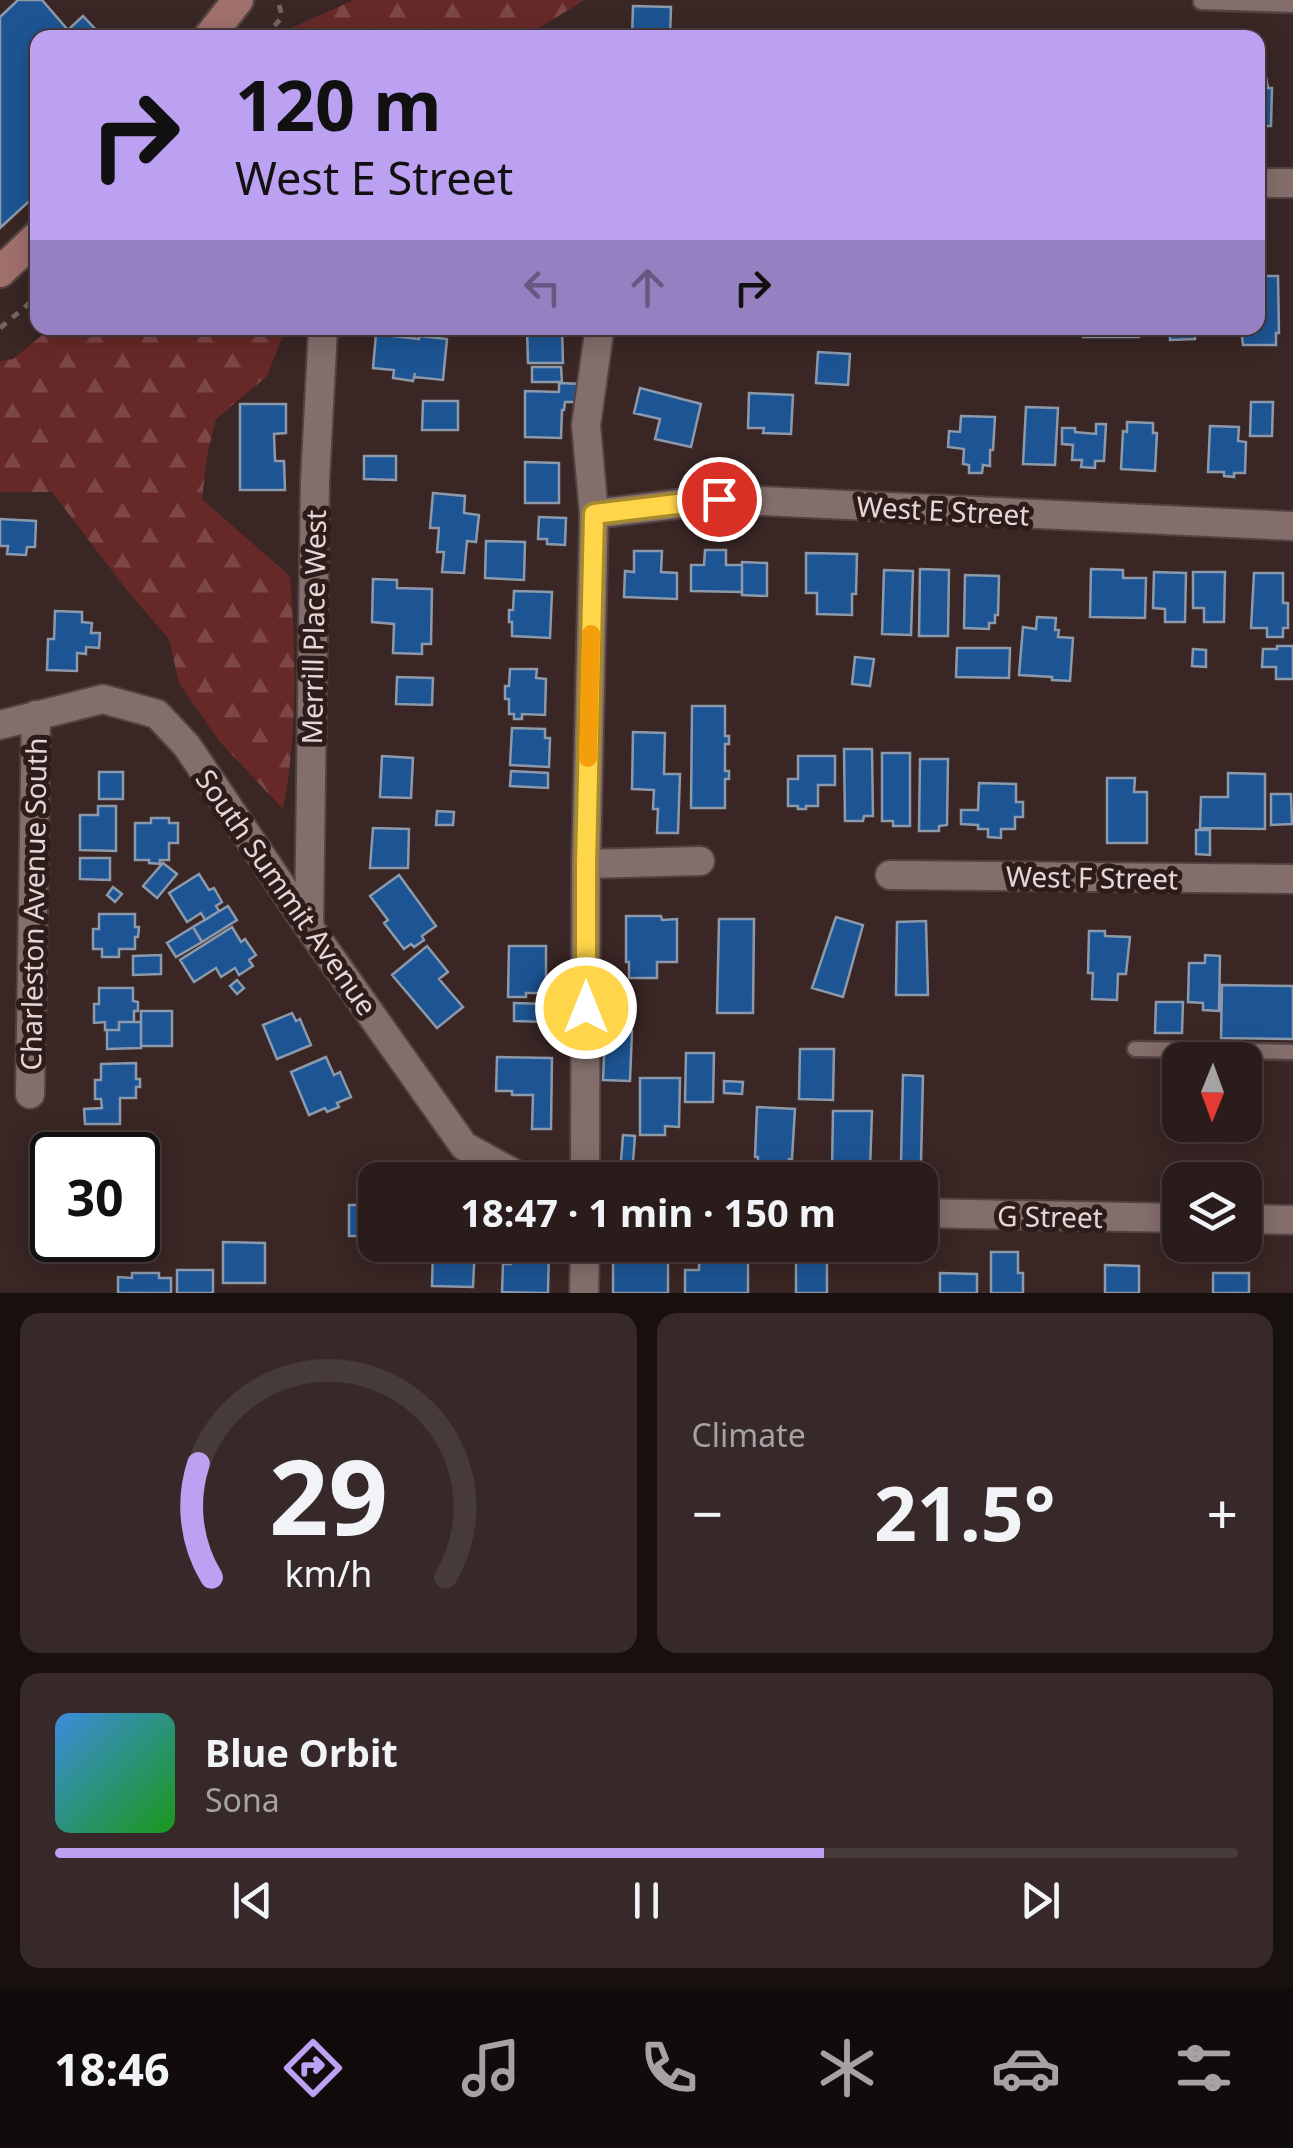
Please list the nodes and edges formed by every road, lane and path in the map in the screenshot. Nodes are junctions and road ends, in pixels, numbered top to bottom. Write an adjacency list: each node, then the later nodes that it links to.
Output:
1 (238, 0): 5 (main road)
2 (278, 0): 6 (path)
3 (1201, 2): 4 (lane)
4 (1293, 5)
5 (214, 30)
6 (271, 30)
7 (1265, 183): 8 (street)
8 (1293, 183)
9 (30, 244): 10 (main road)
10 (0, 272)
11 (30, 303): 12 (path)
12 (0, 328)
13 (323, 335): 23 (street, Merrill Place West)
14 (599, 335): 15 (street)
15 (594, 514): 16 (street, West E Street); 20 (street)
16 (1293, 526)
17 (36, 714): 18 (street, South Summit Avenue); 23 (street, South Summit Avenue); 26 (street, Charleston Avenue South)
18 (0, 725)
19 (700, 861): 20 (street)
20 (586, 864): 28 (street)
21 (890, 875): 22 (street, West F Street)
22 (1293, 879)
23 (309, 927): 27 (street, South Summit Avenue)
24 (1135, 1049): 25 (lane)
25 (1293, 1052)
26 (30, 1094)
27 (493, 1162)
28 (585, 1162)
29 (938, 1213): 30 (street, G Street)
30 (1162, 1218)
31 (1262, 1220): 32 (street)
32 (1293, 1220)
33 (584, 1262): 34 (street)
34 (584, 1293)

